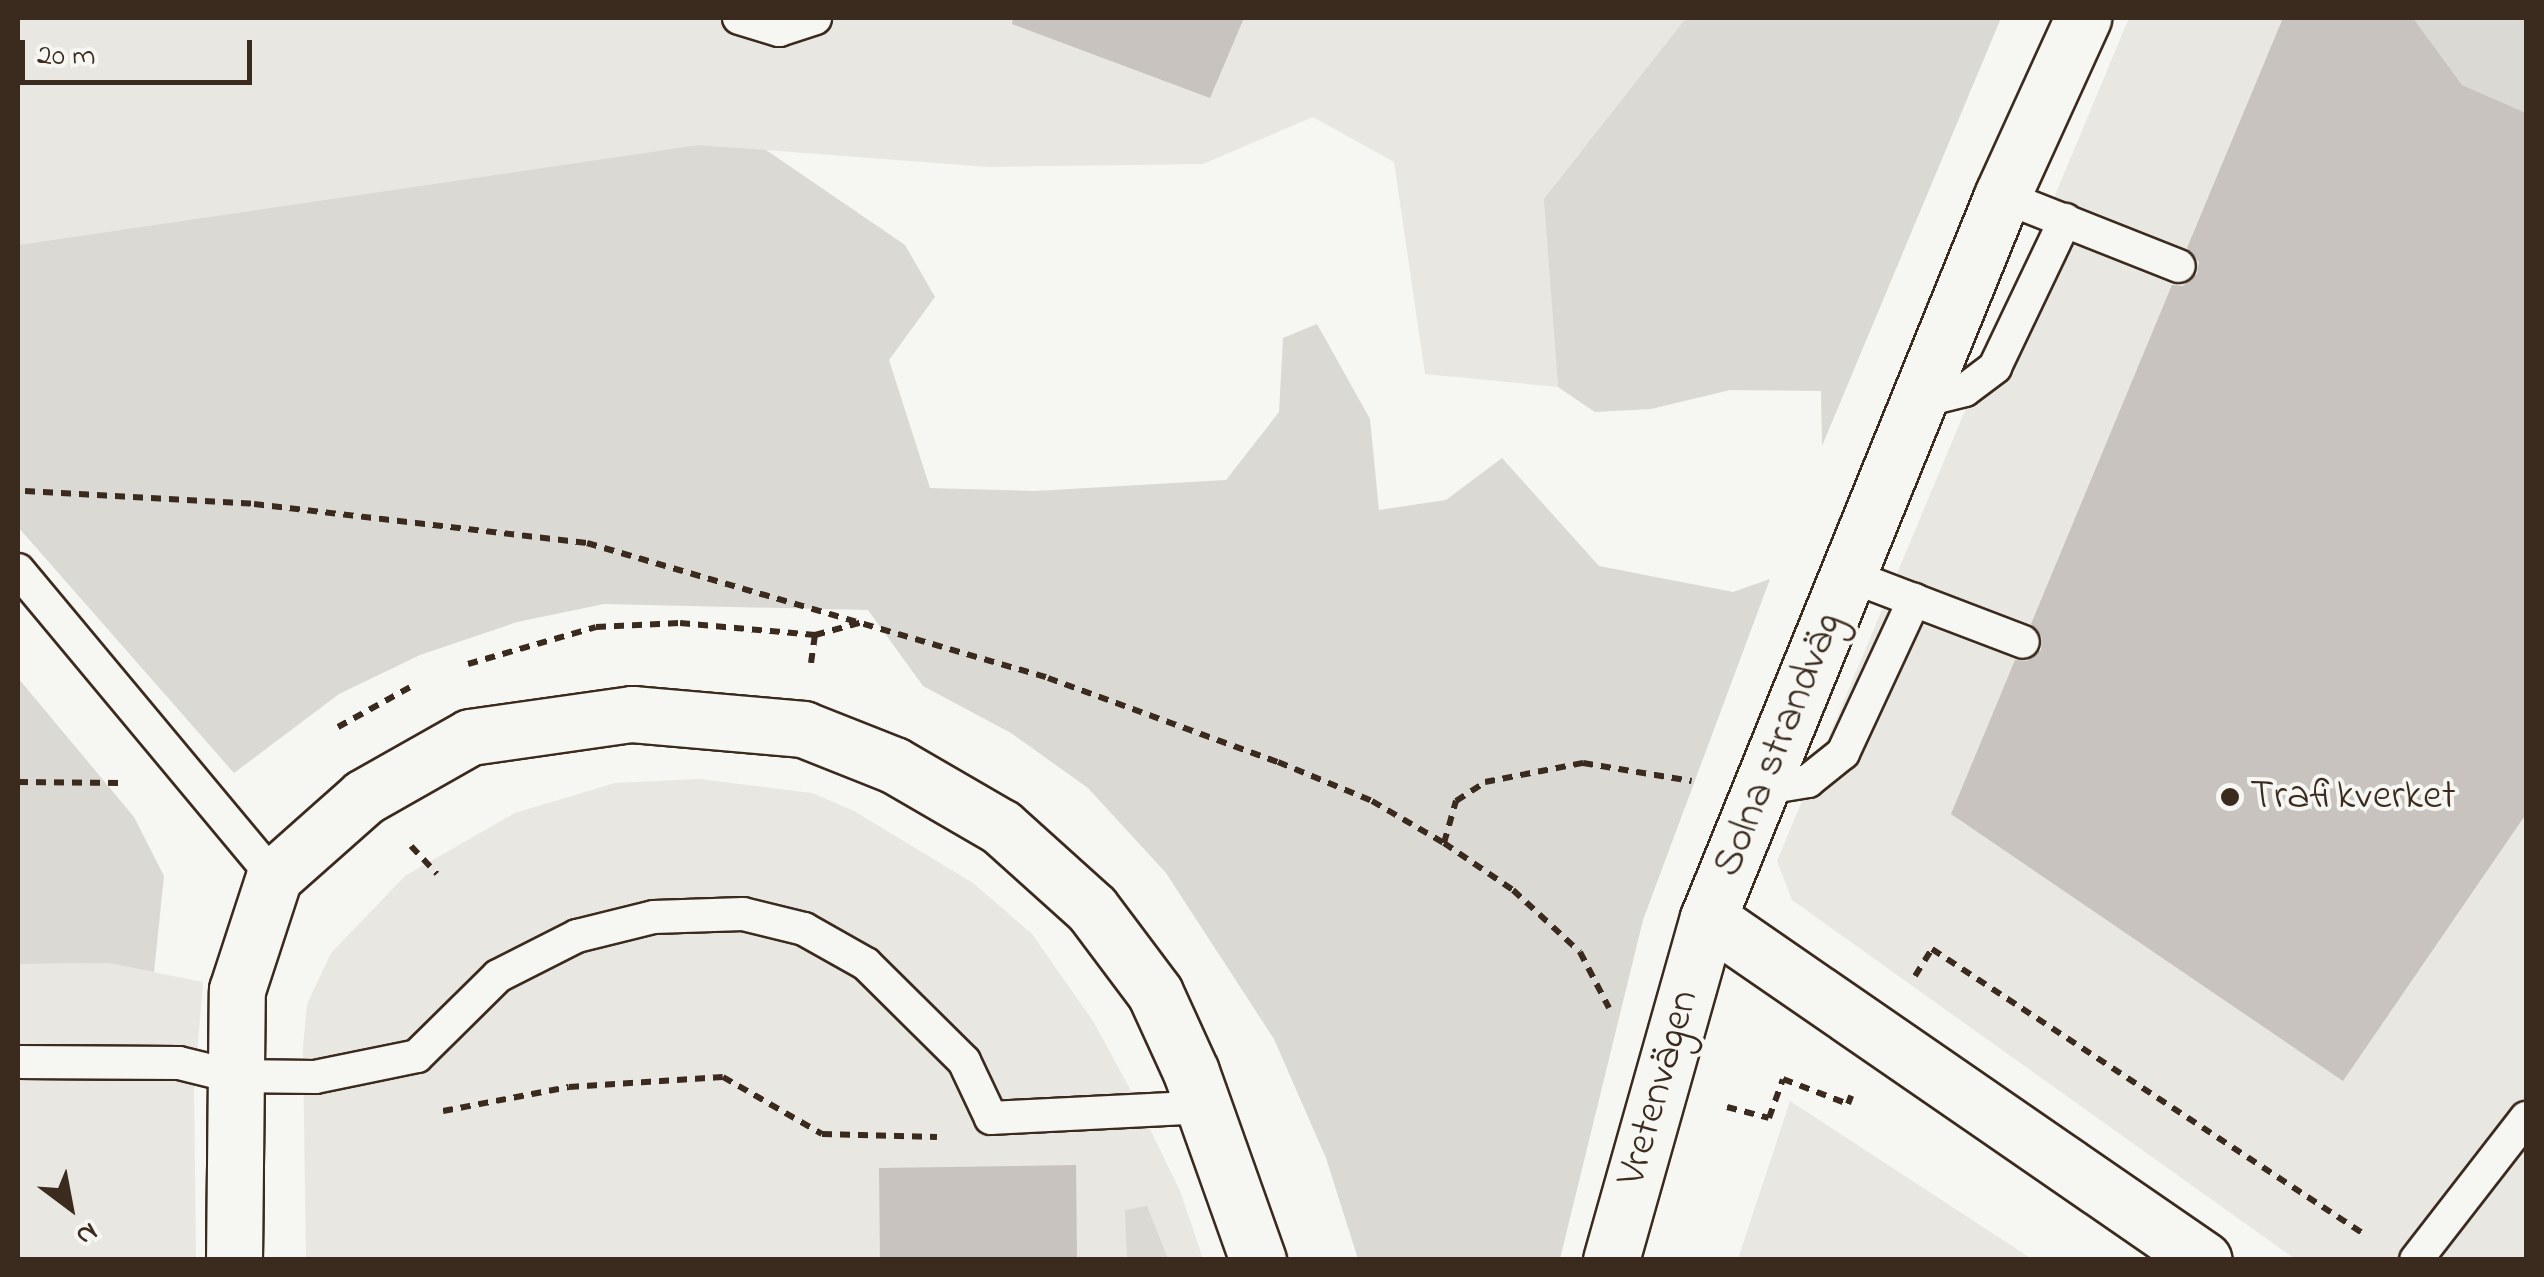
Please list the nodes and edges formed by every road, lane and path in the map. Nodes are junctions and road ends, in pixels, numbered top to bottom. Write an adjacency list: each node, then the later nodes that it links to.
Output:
1 (739, 18): 2 (lane)
2 (815, 18)
3 (2083, 18): 4 (street, Solna strandväg)
4 (2002, 196): 5 (lane); 7 (street, Solna strandväg)
5 (2065, 220): 6 (lane); 7 (lane)
6 (2179, 266)
7 (1918, 402): 10 (street, Solna strandväg)
8 (24, 490): 16 (path)
9 (18, 570): 17 (lane)
10 (1848, 574): 11 (lane); 15 (street, Solna strandväg)
11 (1914, 600): 12 (lane); 15 (lane)
12 (2023, 642)
13 (18, 782): 14 (path)
14 (136, 783)
15 (1760, 789): 16 (path); 18 (street, Solna strandväg)
16 (1444, 842): 20 (path)
17 (274, 877): 22 (street); 24 (street)
18 (1708, 918): 32 (street, Vretenvägen); 33 (street, Solna strandväg)
19 (1932, 950): 29 (path)
20 (1614, 1018)
21 (18, 1062): 22 (lane)
22 (232, 1076): 24 (lane); 30 (street)
23 (1848, 1104): 26 (path)
24 (1205, 1108): 31 (street)
25 (422, 1115): 28 (path)
26 (1770, 1118)
27 (2526, 1118): 34 (lane)
28 (940, 1137)
29 (2370, 1238)
30 (234, 1260)
31 (1258, 1260)
32 (1611, 1260)
33 (2204, 1260)
34 (2416, 1260)

